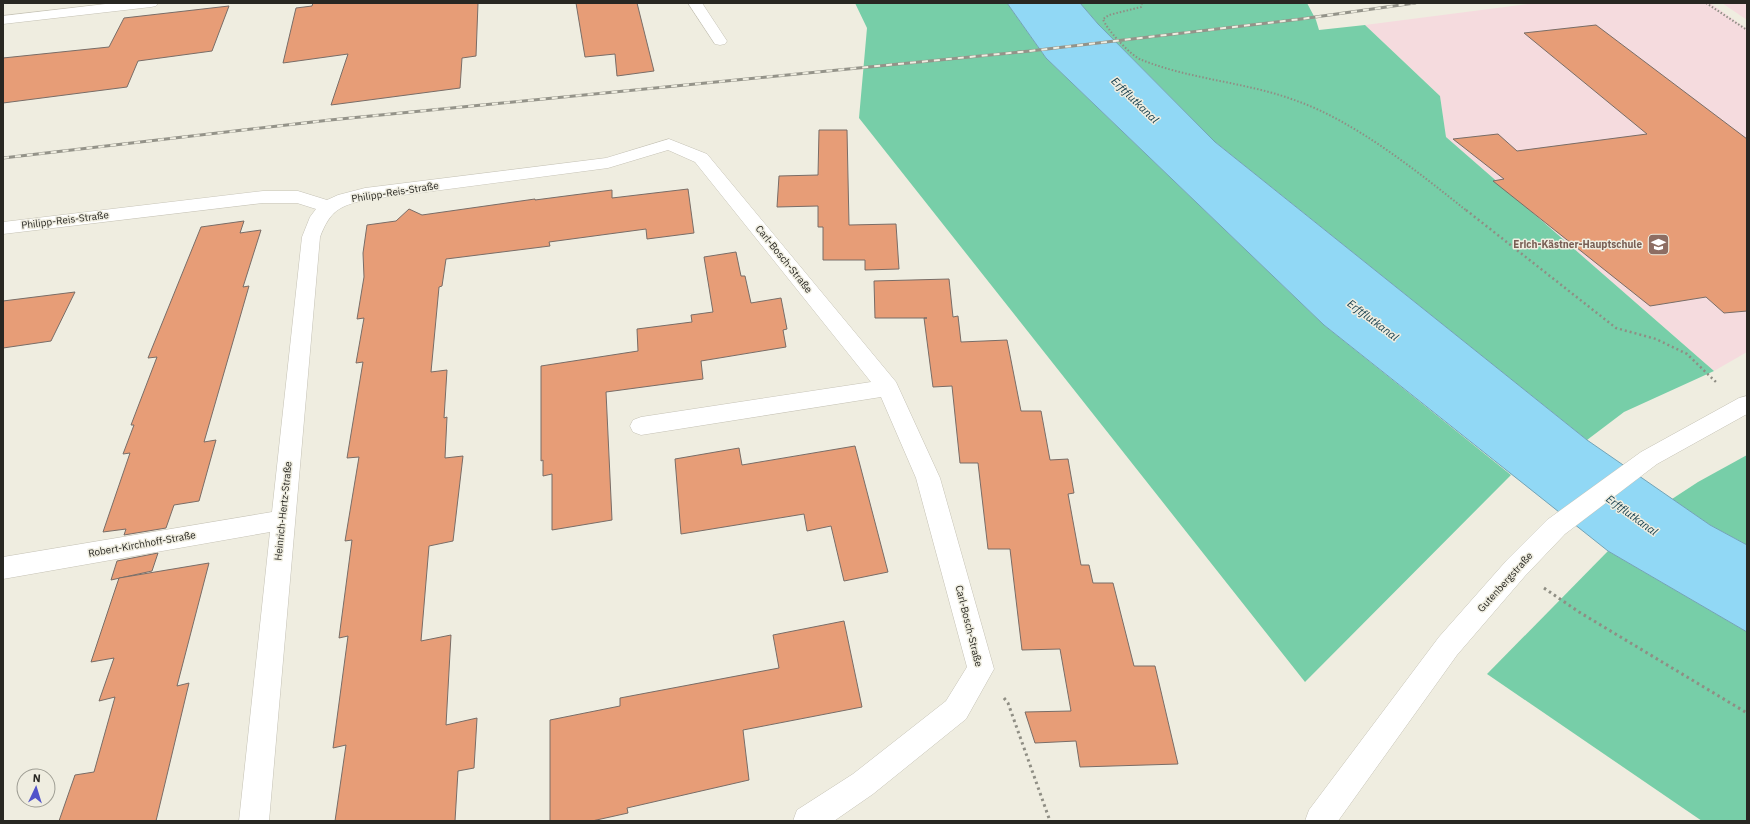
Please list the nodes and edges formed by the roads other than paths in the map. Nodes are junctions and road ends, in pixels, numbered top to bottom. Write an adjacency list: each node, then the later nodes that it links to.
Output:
1 (38, 3): 4 (street)
2 (151, 3): 4 (street)
3 (695, 3): 6 (street)
4 (28, 17): 5 (street)
5 (3, 20)
6 (720, 41)
7 (669, 144): 8 (street, Philipp-Reis-Straße); 10 (street, Carl-Bosch-Straße)
8 (329, 208): 9 (street, Philipp-Reis-Straße); 13 (street, Heinrich-Hertz-Straße)
9 (3, 228)
10 (888, 388): 12 (street); 16 (street, Carl-Bosch-Straße)
11 (1745, 405): 17 (street, Gutenbergstraße)
12 (641, 426)
13 (282, 520): 14 (street, Robert-Kirchhoff-Straße); 15 (street, Heinrich-Hertz-Straße)
14 (3, 568)
15 (254, 821)
16 (808, 821)
17 (1320, 821)

